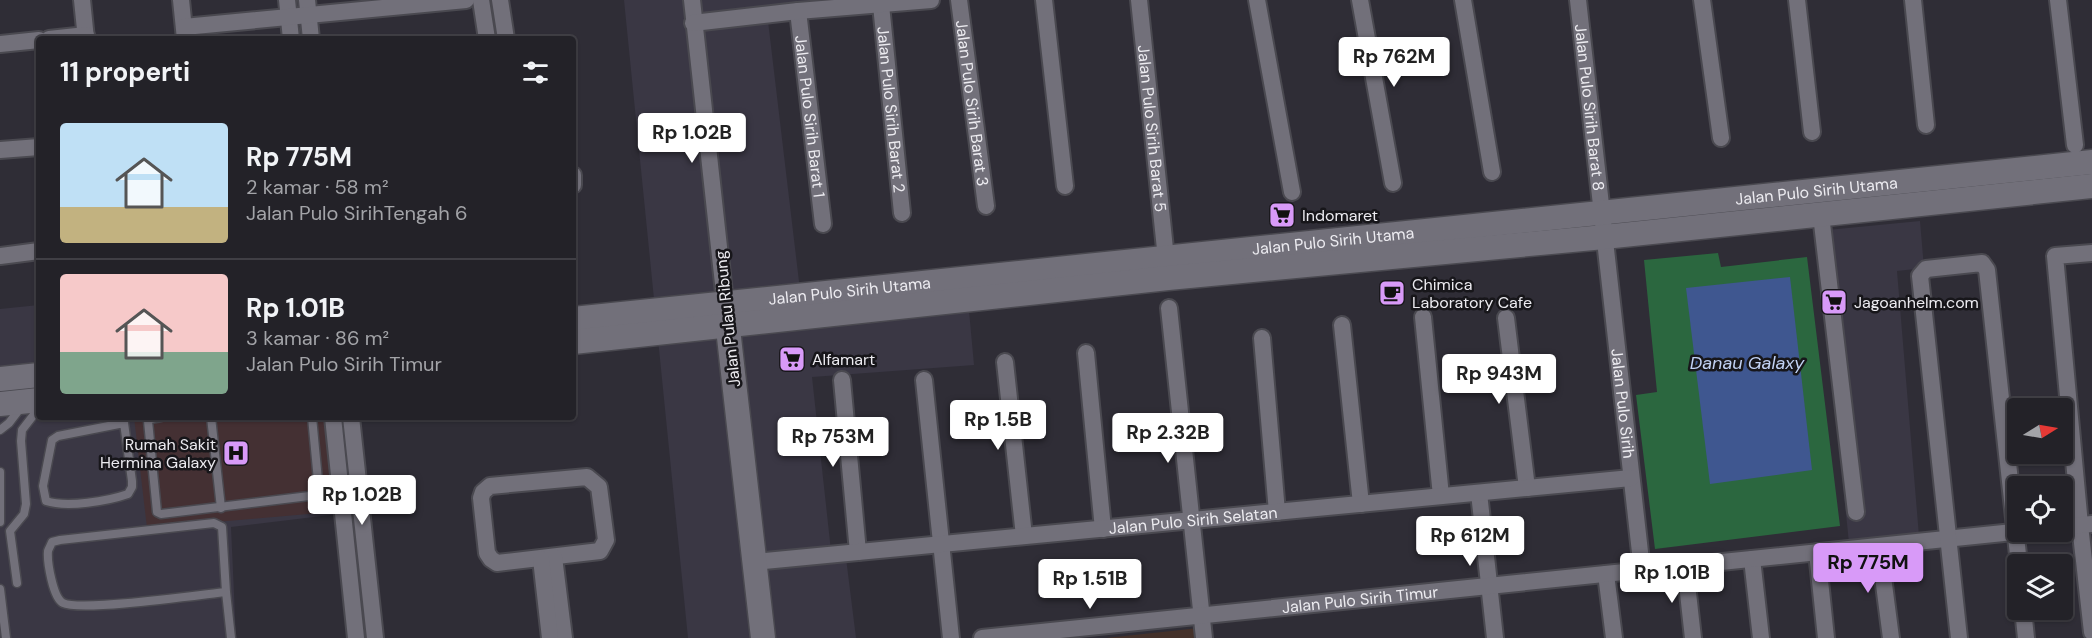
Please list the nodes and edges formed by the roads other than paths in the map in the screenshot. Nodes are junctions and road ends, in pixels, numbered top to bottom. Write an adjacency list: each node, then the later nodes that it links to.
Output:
1 (82, 0): 26 (street)
2 (181, 0): 25 (street)
3 (287, 0): 23 (street)
4 (466, 0): 21 (street)
5 (481, 0): 29 (street)
6 (500, 0): 30 (street)
7 (692, 0): 24 (street, Jalan Pulau Ribung)
8 (931, 0): 20 (street)
9 (959, 0): 45 (street, Jalan Pulo Sirih Barat 3)
10 (1044, 0): 42 (street)
11 (1139, 0): 53 (street, Jalan Pulo Sirih Barat 5)
12 (1257, 0): 44 (street)
13 (1360, 0): 41 (street)
14 (1463, 0): 40 (street)
15 (1578, 0): 49 (street, Jalan Pulo Sirih Barat 8)
16 (1702, 0): 35 (street)
17 (1797, 0): 34 (street)
18 (1913, 0): 33 (street)
19 (2058, 0): 36 (street)
20 (881, 5): 22 (street); 46 (street, Jalan Pulo Sirih Barat 2)
21 (308, 8): 23 (street); 28 (street)
22 (798, 11): 24 (street); 48 (street, Jalan Pulo Sirih Barat 1)
23 (289, 17): 25 (street); 27 (street)
24 (693, 23): 55 (street, Jalan Pulau Ribung)
25 (185, 33)
26 (86, 36)
27 (291, 36)
28 (311, 36)
29 (487, 36)
30 (506, 36)
31 (36, 40): 32 (street)
32 (0, 45)
33 (1926, 125)
34 (1812, 132)
35 (1721, 138)
36 (2075, 145)
37 (36, 147): 38 (street)
38 (0, 150)
39 (2092, 162): 49 (main road, Jalan Pulo Sirih Utama)
40 (1492, 172)
41 (1393, 183)
42 (1065, 186)
43 (2092, 186): 47 (main road, Jalan Pulo Sirih Utama)
44 (1292, 192)
45 (986, 206)
46 (902, 213)
47 (1821, 215): 49 (main road, Jalan Pulo Sirih Utama); 89 (street)
48 (823, 224)
49 (1603, 225): 53 (main road, Jalan Pulo Sirih Utama); 80 (street, Jalan Pulo Sirih)
50 (36, 251): 52 (street)
51 (2092, 253): 92 (street)
52 (0, 256)
53 (1167, 267): 55 (main road, Jalan Pulo Sirih Utama)
54 (1169, 308): 90 (street)
55 (726, 314): 59 (main road, Jalan Pulo Sirih Utama); 103 (main road, Jalan Pulau Ribung)
56 (1423, 317): 85 (street)
57 (1506, 318): 81 (street)
58 (576, 319): 59 (main road, Jalan Pulo Sirih Utama)
59 (654, 322): 62 (main road, Jalan Pulo Sirih Utama)
60 (1342, 325): 86 (street)
61 (1262, 338): 88 (street)
62 (576, 341)
63 (1086, 353): 93 (street)
64 (1005, 362): 95 (street)
65 (36, 375): 66 (main road)
66 (0, 379)
67 (842, 380): 99 (street)
68 (924, 380): 97 (street)
69 (35, 403): 70 (main road); 77 (lane); 107 (lane)
70 (0, 404)
71 (123, 420): 71 (lane)
72 (149, 420): 87 (lane)
73 (211, 420): 87 (lane)
74 (312, 420): 84 (lane)
75 (333, 420): 82 (street)
76 (351, 420): 117 (street)
77 (0, 430)
78 (0, 472): 91 (lane)
79 (2012, 476): 96 (street)
80 (1632, 478): 81 (street, Jalan Pulo Sirih Selatan); 105 (street, Jalan Pulo Sirih)
81 (1527, 488): 83 (street, Jalan Pulo Sirih Selatan)
82 (342, 492): 84 (lane); 116 (street)
83 (1479, 493): 85 (street, Jalan Pulo Sirih Selatan); 108 (street)
84 (323, 494): 87 (lane)
85 (1441, 496): 86 (street, Jalan Pulo Sirih Selatan)
86 (1361, 504): 88 (street, Jalan Pulo Sirih Selatan)
87 (221, 508)
88 (1278, 512): 90 (street, Jalan Pulo Sirih Selatan)
89 (1856, 512)
90 (1192, 520): 93 (street, Jalan Pulo Sirih Selatan); 111 (street)
91 (0, 522)
92 (2086, 525): 113 (street)
93 (1103, 529): 95 (street, Jalan Pulo Sirih Selatan)
94 (2007, 532): 96 (street, Jalan Pulo Sirih Timur)
95 (1024, 536): 97 (street, Jalan Pulo Sirih Selatan)
96 (1949, 538): 98 (street, Jalan Pulo Sirih Timur); 130 (street)
97 (941, 544): 99 (street, Jalan Pulo Sirih Selatan); 121 (street)
98 (1879, 546): 100 (street, Jalan Pulo Sirih Timur); 129 (street)
99 (858, 552): 103 (street, Jalan Pulo Sirih Selatan)
100 (1817, 552): 102 (street, Jalan Pulo Sirih Timur); 128 (street)
101 (548, 558): 101 (street); 118 (street); 119 (street)
102 (1752, 559): 104 (street, Jalan Pulo Sirih Timur); 127 (street)
103 (754, 562): 120 (main road, Jalan Pulau Ribung)
104 (1685, 566): 105 (street, Jalan Pulo Sirih Timur); 126 (street)
105 (1642, 570): 106 (street, Jalan Pulo Sirih Timur)
106 (1606, 574): 108 (street, Jalan Pulo Sirih Timur); 125 (street)
107 (16, 583)
108 (1489, 586): 111 (street, Jalan Pulo Sirih Timur); 124 (street)
109 (0, 589): 114 (lane)
110 (226, 592): 110 (lane); 115 (lane)
111 (1202, 615): 122 (street, Jalan Pulo Sirih Timur); 123 (street)
112 (2024, 620): 131 (street)
113 (2092, 632)
114 (6, 638)
115 (231, 638)
116 (356, 638)
117 (375, 638)
118 (550, 638)
119 (564, 638)
120 (763, 638)
121 (951, 638)
122 (982, 638)
123 (1204, 638)
124 (1495, 638)
125 (1614, 638)
126 (1693, 638)
127 (1761, 638)
128 (1826, 638)
129 (1891, 638)
130 (1959, 638)
131 (2026, 638)

